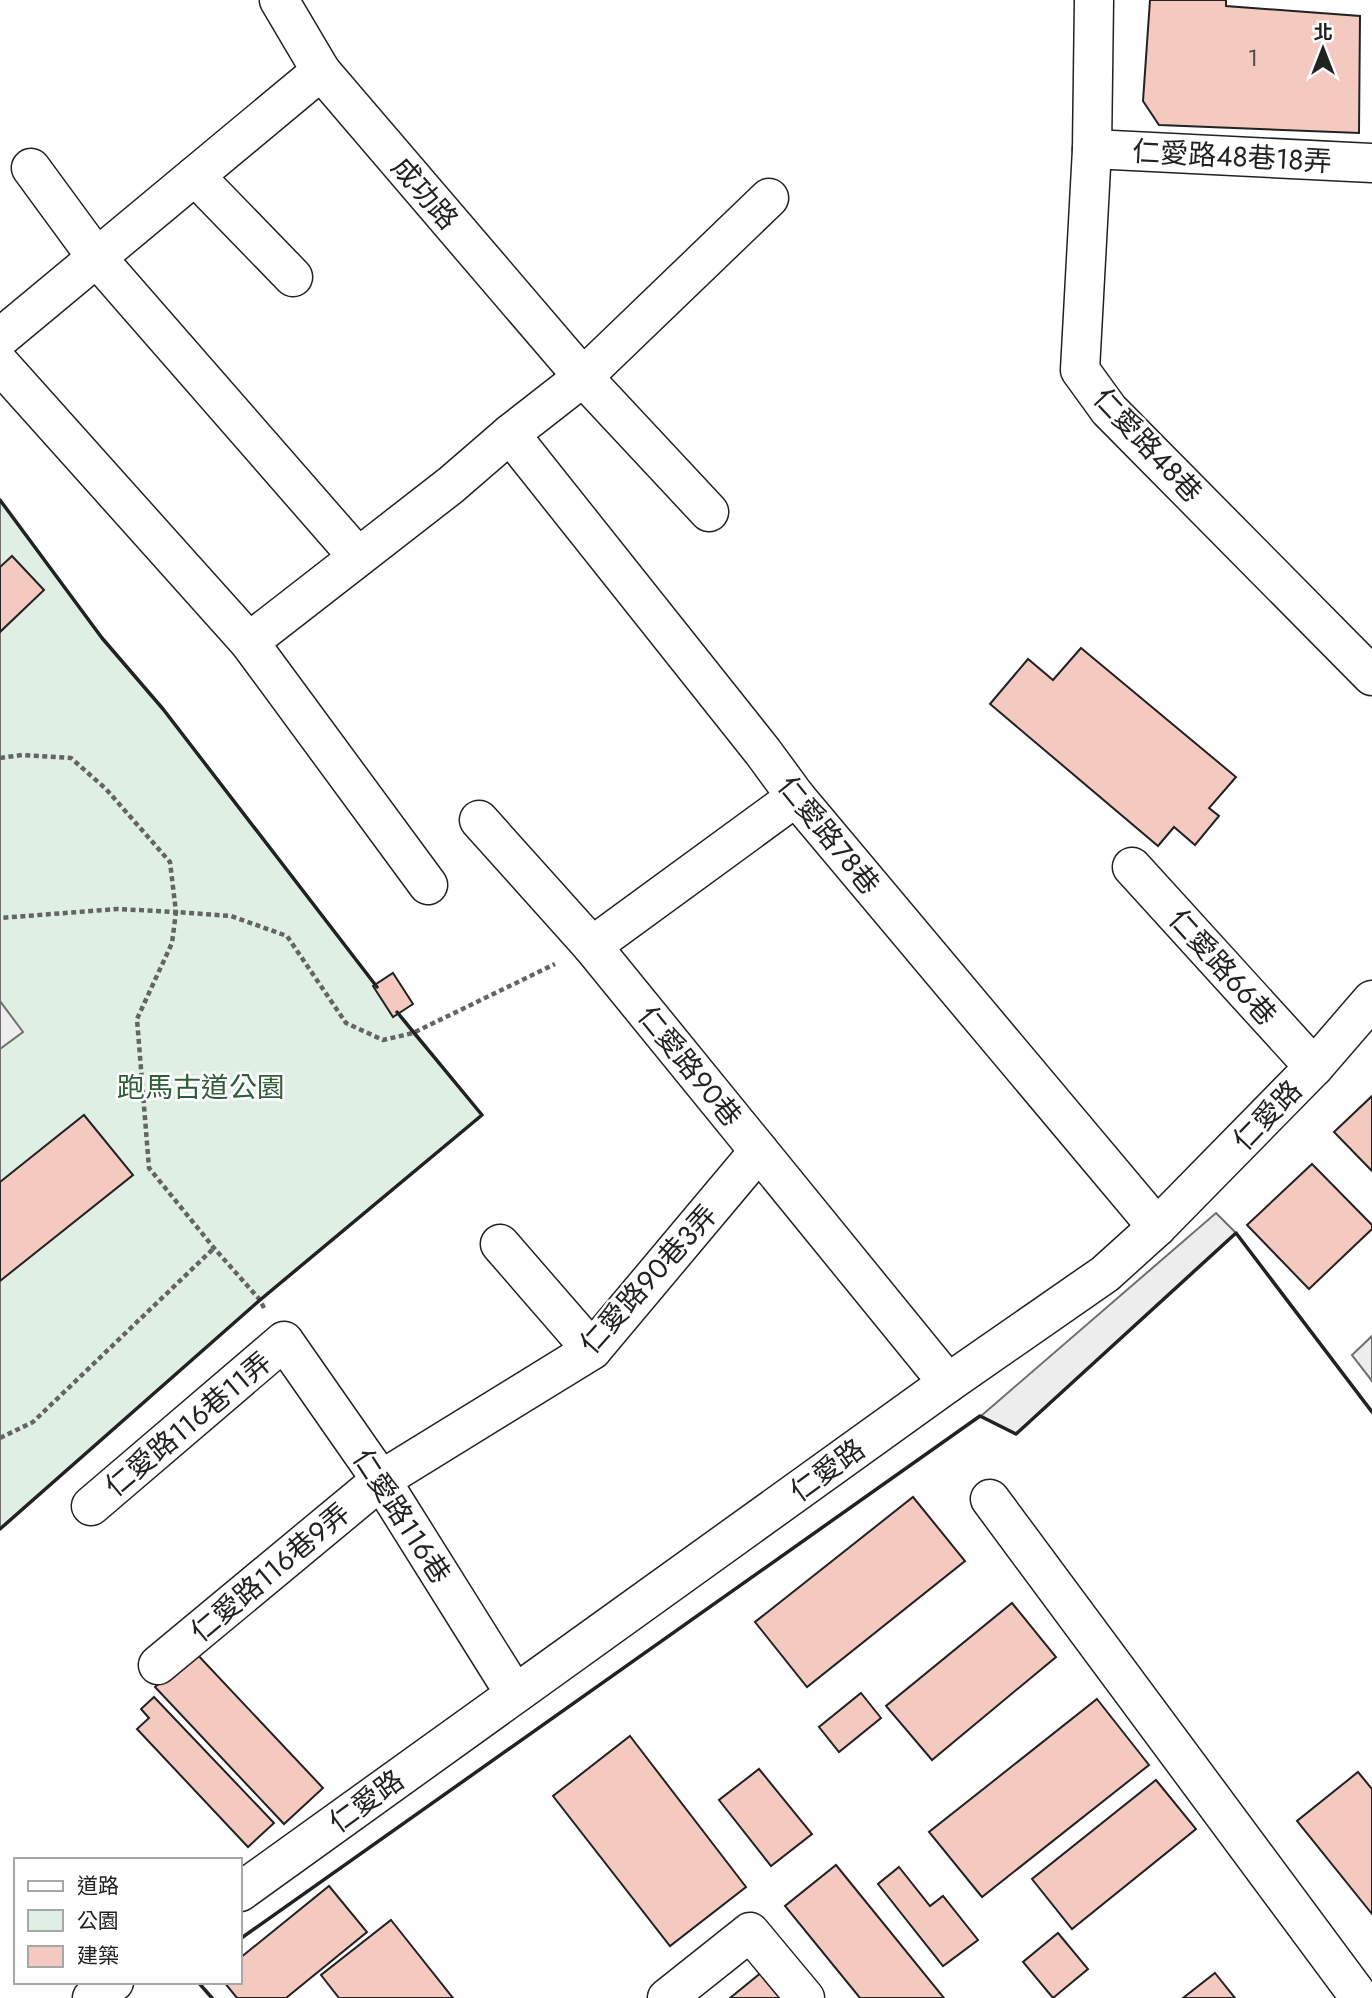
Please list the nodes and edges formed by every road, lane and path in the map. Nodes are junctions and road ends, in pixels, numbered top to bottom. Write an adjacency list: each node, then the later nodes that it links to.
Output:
1 (279, 0): 3 (street, 成功路)
2 (1094, 0): 4 (street, 仁愛路48巷)
3 (321, 71): 7 (street); 13 (street, 成功路)
4 (1092, 149): 5 (street, 仁愛路48巷18弄); 18 (street, 仁愛路48巷)
5 (1372, 163)
6 (31, 168): 9 (street)
7 (195, 176): 9 (street); 10 (street)
8 (769, 198): 13 (street)
9 (97, 258): 11 (street); 16 (street)
10 (293, 277)
11 (0, 338)
12 (0, 364): 17 (street)
13 (583, 377): 14 (street); 15 (street, 成功路)
14 (510, 434): 16 (street); 20 (street, 仁愛路78巷)
15 (709, 512)
16 (358, 557): 17 (street)
17 (249, 642): 23 (street)
18 (1372, 676)
19 (0, 758): 24 (path)
20 (796, 797): 26 (street); 30 (street, 仁愛路78巷)
21 (479, 820): 26 (street, 仁愛路90巷)
22 (1132, 867): 28 (street, 仁愛路66巷)
23 (428, 885)
24 (176, 912): 25 (path); 26 (path); 32 (path)
25 (0, 918)
26 (592, 946): 29 (street, 仁愛路90巷)
27 (1372, 1000): 28 (street, 仁愛路)
28 (1314, 1067): 30 (street, 仁愛路)
29 (760, 1151): 34 (street, 仁愛路90巷3弄); 35 (street, 仁愛路90巷)
30 (1157, 1227): 35 (street, 仁愛路)
31 (499, 1244): 34 (street)
32 (214, 1248): 33 (path); 36 (path)
33 (284, 1341): 37 (street, 仁愛路116巷); 39 (street, 仁愛路116巷11弄)
34 (592, 1350): 37 (street, 仁愛路90巷3弄)
35 (948, 1383): 41 (street, 仁愛路)
36 (0, 1438)
37 (381, 1480): 40 (street, 仁愛路116巷9弄); 41 (street, 仁愛路116巷)
38 (990, 1499): 47 (street)
39 (91, 1506)
40 (159, 1665)
41 (515, 1694): 42 (street, 仁愛路)
42 (242, 1891)
43 (111, 1984): 44 (street)
44 (92, 1998)
45 (667, 1998): 46 (street)
46 (805, 1998)
47 (1360, 1998)

